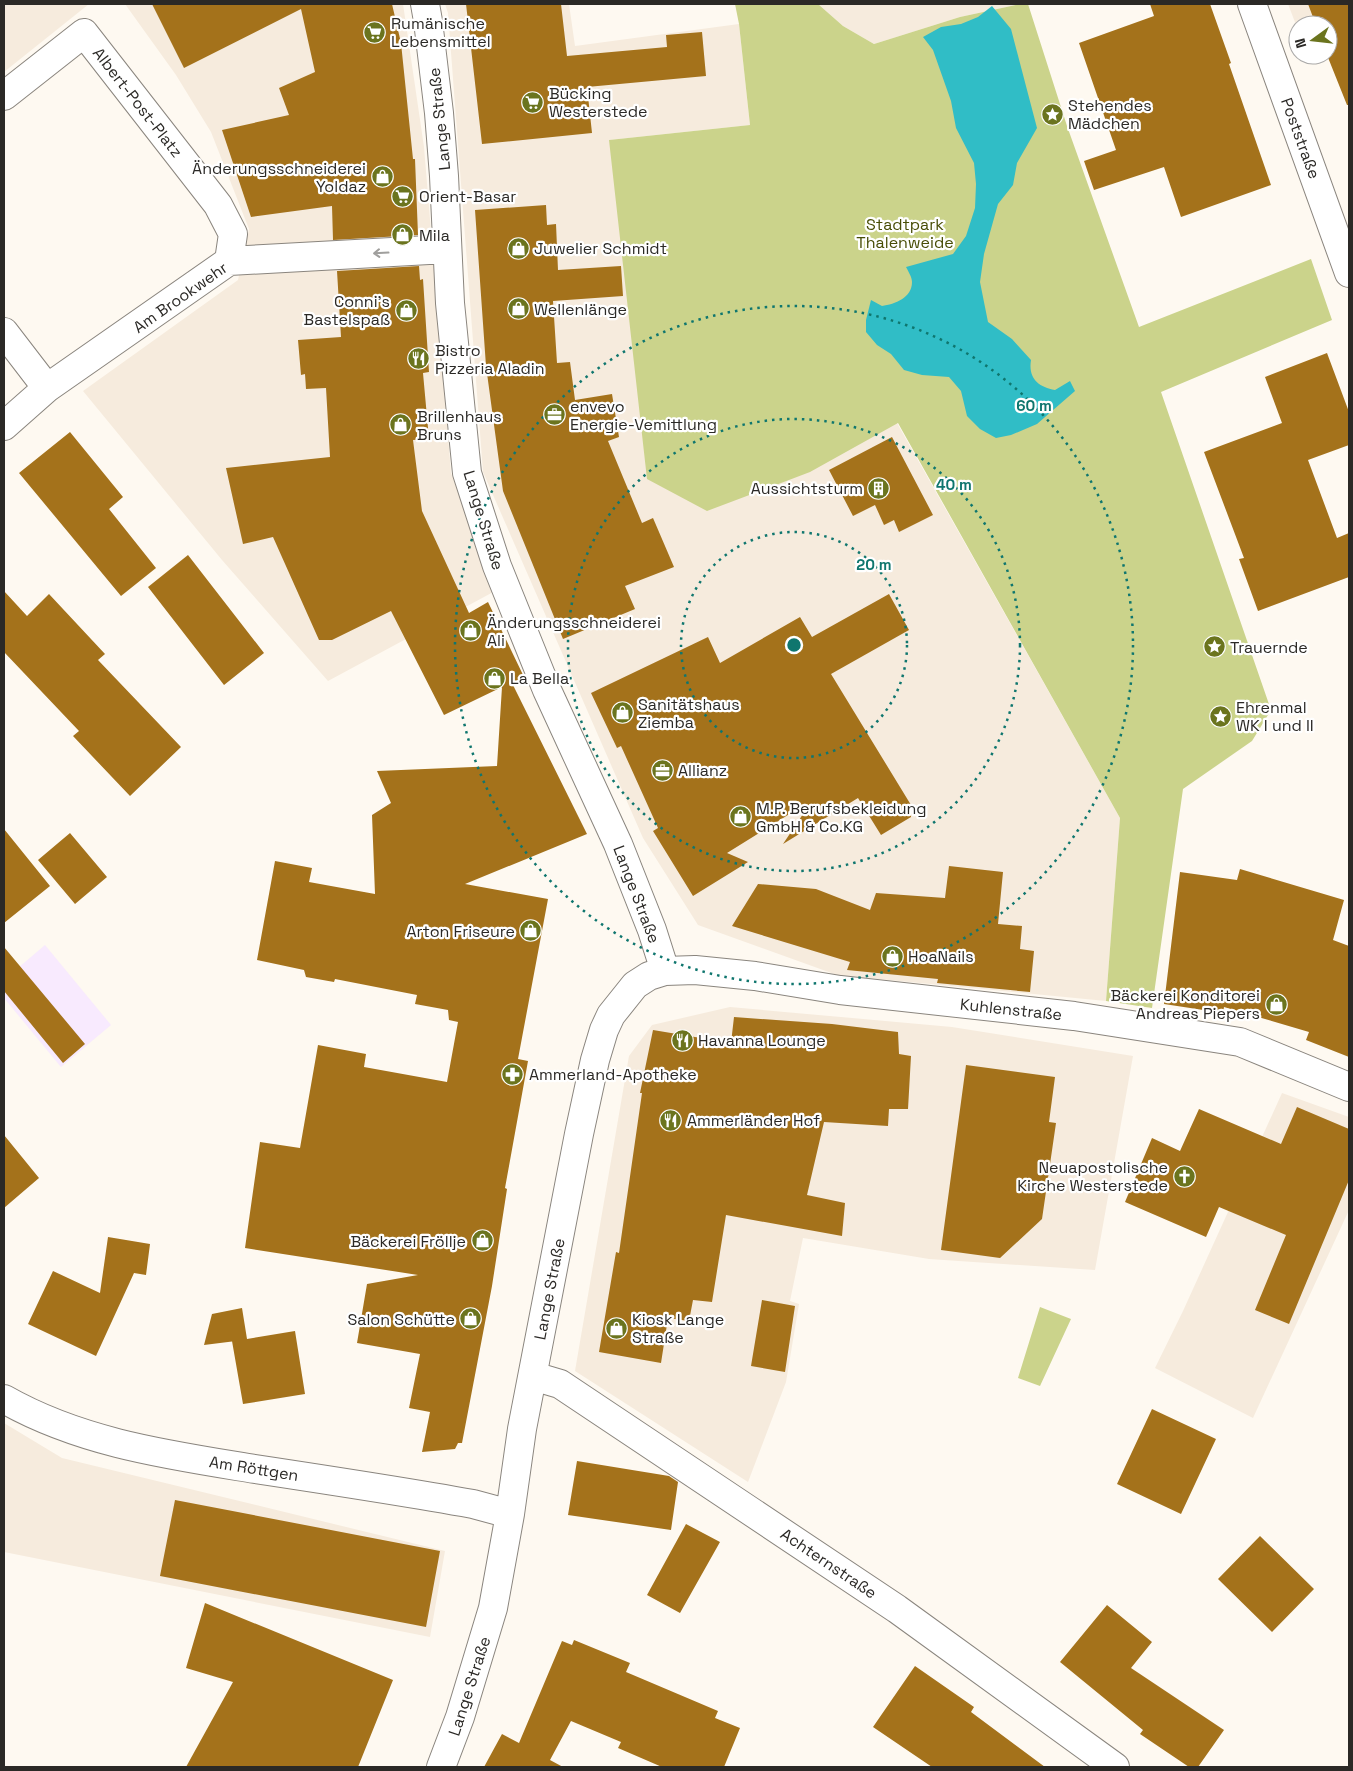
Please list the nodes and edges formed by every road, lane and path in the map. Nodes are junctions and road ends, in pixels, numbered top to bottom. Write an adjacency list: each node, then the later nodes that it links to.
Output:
1 (424, 4): 4 (street, Lange Straße)
2 (1252, 4): 6 (street, Poststraße)
3 (4, 96): 5 (street, Albert-Post-Platz)
4 (447, 250): 5 (street, Am Brookwehr, one-way to 5); 10 (street, Lange Straße)
5 (229, 262): 8 (street, Am Brookwehr)
6 (1349, 273)
7 (4, 332): 8 (street)
8 (47, 388): 9 (street, Am Brookwehr)
9 (4, 426)
10 (665, 971): 11 (street, Kuhlenstraße); 12 (street, Lange Straße)
11 (1349, 1087)
12 (533, 1376): 14 (street, Lange Straße); 16 (street, Achternstraße)
13 (4, 1399): 14 (street, Am Röttgen)
14 (510, 1514): 15 (street, Lange Straße)
15 (442, 1767)
16 (1115, 1767)

